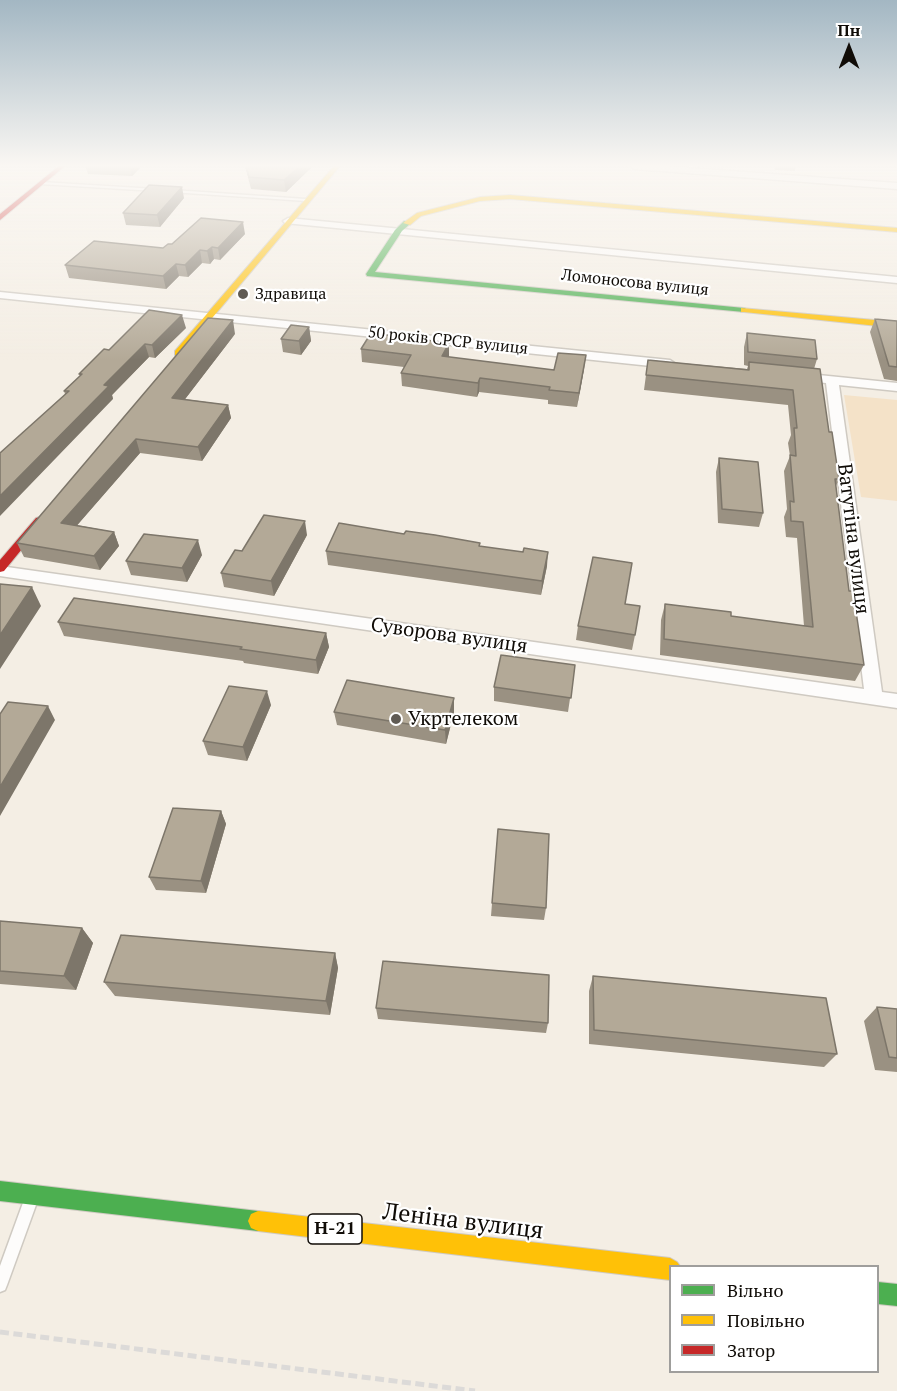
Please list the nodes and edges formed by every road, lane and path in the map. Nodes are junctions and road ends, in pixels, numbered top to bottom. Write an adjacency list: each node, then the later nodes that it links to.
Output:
1 (280, 231): 6 (street)
2 (398, 231): 7 (street, Ломоносова вулиця)
3 (408, 231): 4 (street)
4 (897, 280)
5 (0, 295): 6 (street, 50 років СРСР вулиця)
6 (208, 317): 8 (street); 9 (street, 50 років СРСР вулиця)
7 (897, 325)
8 (171, 362)
9 (679, 365)
10 (785, 375): 11 (street)
11 (832, 380): 12 (street); 15 (street, Ватутіна вулиця)
12 (897, 387)
13 (52, 505): 14 (street)
14 (0, 570): 15 (street, Суворова вулиця)
15 (874, 698): 16 (street, Суворова вулиця)
16 (897, 701)
17 (0, 1191): 18 (street, Леніна вулиця / Н-21)
18 (33, 1194): 19 (street, Леніна вулиця / Н-21); 20 (lane)
19 (669, 1269)
20 (0, 1285)
21 (879, 1293): 22 (street)
22 (897, 1295)
23 (0, 1332): 24 (path)
24 (475, 1391)

